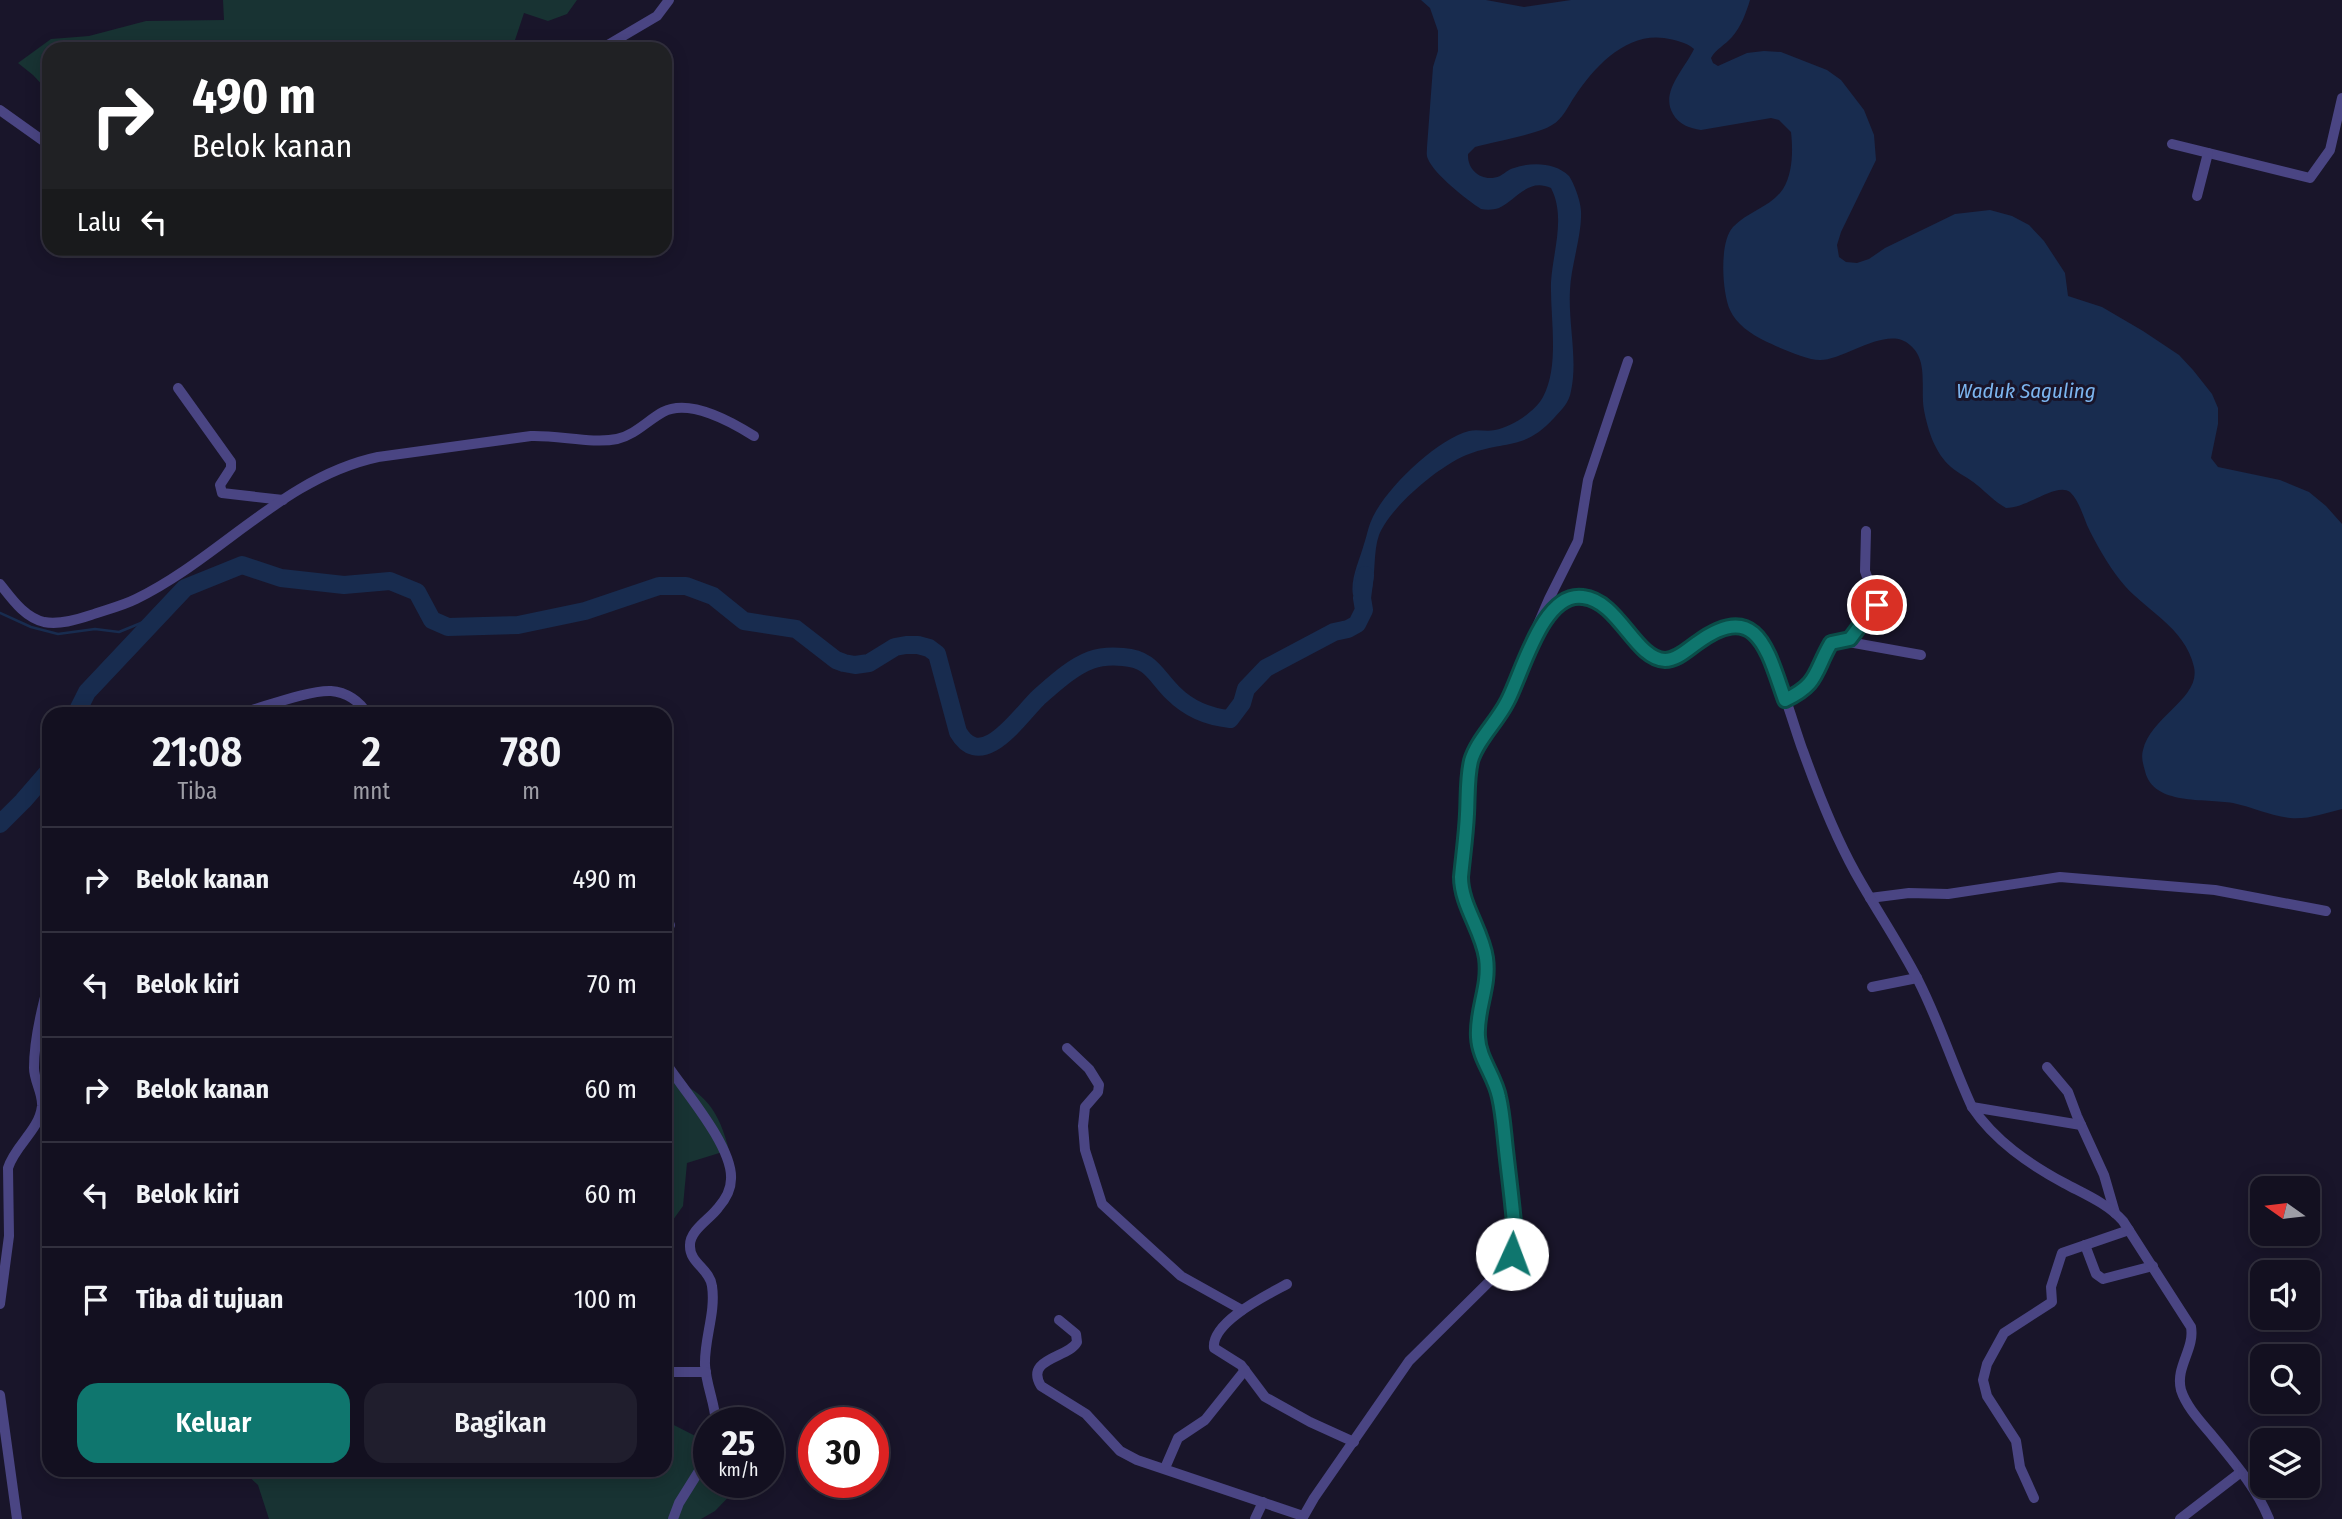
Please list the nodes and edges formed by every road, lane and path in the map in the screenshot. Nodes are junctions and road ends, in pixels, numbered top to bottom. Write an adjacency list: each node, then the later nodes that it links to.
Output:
1 (669, 0): 2 (street)
2 (613, 42)
3 (2342, 98): 7 (street)
4 (0, 110): 5 (street)
5 (42, 140)
6 (2172, 144): 7 (street)
7 (2208, 153): 8 (street)
8 (2197, 196)
9 (1628, 361): 15 (street)
10 (178, 388): 12 (street)
11 (754, 436): 12 (street)
12 (283, 500): 14 (street)
13 (1866, 531): 16 (street)
14 (0, 584)
15 (1533, 641): 18 (street); 44 (street)
16 (1843, 641): 17 (street); 18 (street)
17 (1921, 655)
18 (1785, 700): 21 (street)
19 (264, 707): 20 (street)
20 (362, 707)
21 (1870, 898): 22 (street); 23 (street)
22 (2326, 911)
23 (1917, 978): 24 (street); 29 (street)
24 (1872, 987)
25 (42, 1022): 36 (street)
26 (1067, 1048): 37 (street)
27 (2047, 1067): 30 (street)
28 (672, 1075): 41 (street)
29 (1972, 1107): 30 (street); 31 (street)
30 (2081, 1125): 31 (street)
31 (2115, 1213): 32 (street)
32 (2129, 1230): 33 (street); 34 (street)
33 (2085, 1245): 34 (street); 48 (street)
34 (2153, 1266): 46 (street)
35 (1287, 1284): 37 (street)
36 (0, 1304)
37 (1242, 1310): 39 (street)
38 (1059, 1320): 45 (street)
39 (1245, 1370): 44 (street); 45 (street)
40 (672, 1372): 41 (street)
41 (706, 1372): 43 (street)
42 (0, 1395): 51 (street)
43 (713, 1407)
44 (1354, 1442): 50 (street)
45 (1165, 1468): 49 (street)
46 (2241, 1472): 54 (street); 55 (street)
47 (693, 1481): 52 (street)
48 (2035, 1498)
49 (1263, 1502): 50 (street); 53 (street)
50 (1303, 1518)
51 (17, 1519)
52 (673, 1519)
53 (1255, 1519)
54 (2180, 1519)
55 (2269, 1519)

